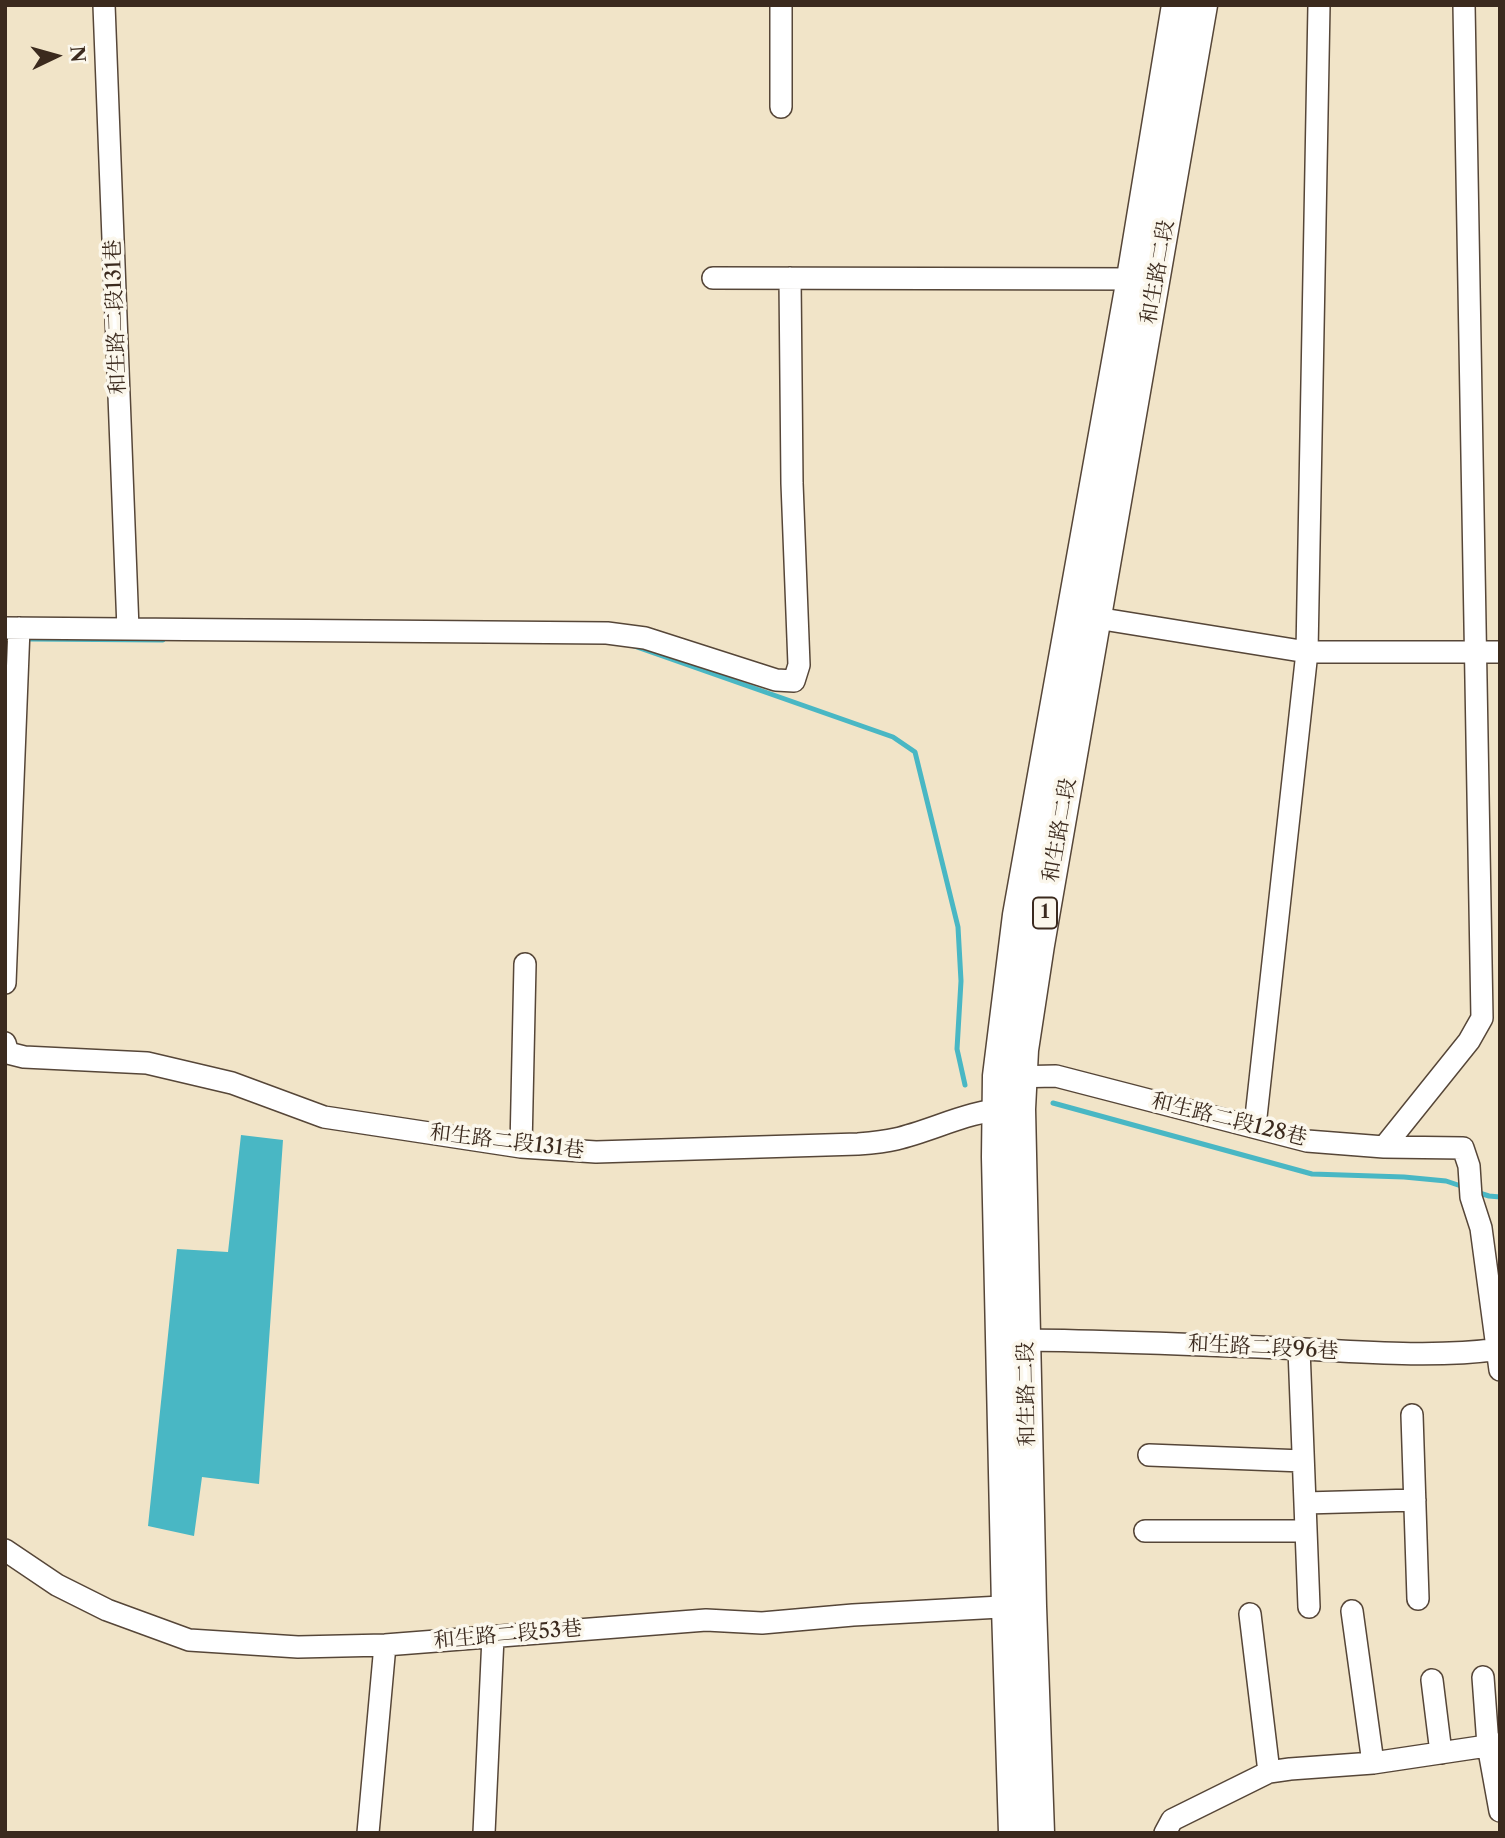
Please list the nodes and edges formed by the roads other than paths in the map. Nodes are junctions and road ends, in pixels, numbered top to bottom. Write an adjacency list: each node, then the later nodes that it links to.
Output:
1 (104, 5): 13 (street, 和生路二段131巷)
2 (781, 5): 7 (street)
3 (1175, 5): 10 (main road, 和生路二段 / 1)
4 (1203, 5): 10 (main road, 和生路二段 / 1)
5 (1319, 5): 14 (street)
6 (1464, 5): 16 (street)
7 (781, 107)
8 (713, 278): 9 (street)
9 (790, 278): 10 (street); 13 (street)
10 (1144, 279): 11 (main road, 和生路二段 / 1)
11 (1084, 616): 14 (street); 20 (main road, 和生路二段 / 1)
12 (12, 628): 13 (street); 18 (street)
13 (128, 629)
14 (1307, 652): 16 (street); 22 (street)
15 (1500, 652): 16 (street)
16 (1475, 653): 24 (street)
17 (524, 964): 23 (street)
18 (5, 983)
19 (5, 1043): 23 (street, 和生路二段131巷)
20 (1010, 1077): 21 (main road, 和生路二段 / 1); 22 (street, 和生路二段128巷)
21 (1009, 1109): 23 (street, 和生路二段131巷); 25 (main road, 和生路二段 / 1); 37 (main road, 和生路二段 / 1)
22 (1255, 1126): 24 (street, 和生路二段128巷)
23 (521, 1147)
24 (1384, 1147): 27 (street, 和生路二段128巷)
25 (1026, 1340): 26 (street, 和生路二段96巷); 37 (main road, 和生路二段 / 1)
26 (1299, 1349): 27 (street, 和生路二段96巷); 30 (street)
27 (1499, 1356)
28 (1412, 1415): 31 (street)
29 (1149, 1455): 30 (street)
30 (1303, 1461): 32 (street)
31 (1415, 1500): 32 (street); 36 (street)
32 (1305, 1503): 34 (street)
33 (1145, 1531): 34 (street)
34 (1306, 1531): 38 (street)
35 (5, 1550): 42 (street, 和生路二段53巷)
36 (1418, 1599)
37 (1019, 1606): 41 (street, 和生路二段53巷); 52 (main road, 和生路二段 / 1); 53 (main road, 和生路二段 / 1)
38 (1309, 1607)
39 (1352, 1611): 47 (street)
40 (1250, 1614): 48 (street)
41 (493, 1637): 42 (street, 和生路二段53巷); 51 (street)
42 (385, 1645): 50 (street)
43 (1483, 1677): 45 (street)
44 (1432, 1679): 46 (street)
45 (1494, 1745): 46 (street); 49 (street)
46 (1441, 1753): 47 (street)
47 (1373, 1763): 48 (street)
48 (1269, 1772): 54 (street)
49 (1500, 1811)
50 (368, 1833)
51 (484, 1833)
52 (1013, 1833)
53 (1040, 1833)
54 (1165, 1833)

